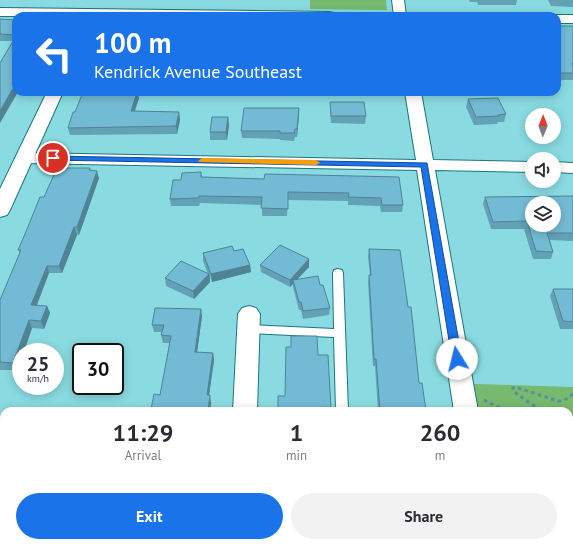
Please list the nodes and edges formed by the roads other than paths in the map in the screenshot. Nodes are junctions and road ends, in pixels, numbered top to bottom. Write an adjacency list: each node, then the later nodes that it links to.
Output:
1 (398, 0): 5 (street)
2 (93, 10): 3 (street); 4 (street)
3 (0, 12)
4 (172, 12)
5 (400, 12)
6 (561, 19): 7 (street)
7 (573, 19)
8 (53, 96): 10 (street)
9 (414, 96): 11 (street)
10 (24, 158): 11 (street); 15 (street)
11 (425, 165): 12 (street); 21 (street)
12 (525, 167)
13 (561, 167): 14 (street)
14 (573, 168)
15 (0, 210)
16 (338, 273): 18 (lane)
17 (249, 322): 18 (lane); 19 (street)
18 (340, 333): 20 (lane)
19 (245, 407)
20 (342, 407)
21 (465, 407)

